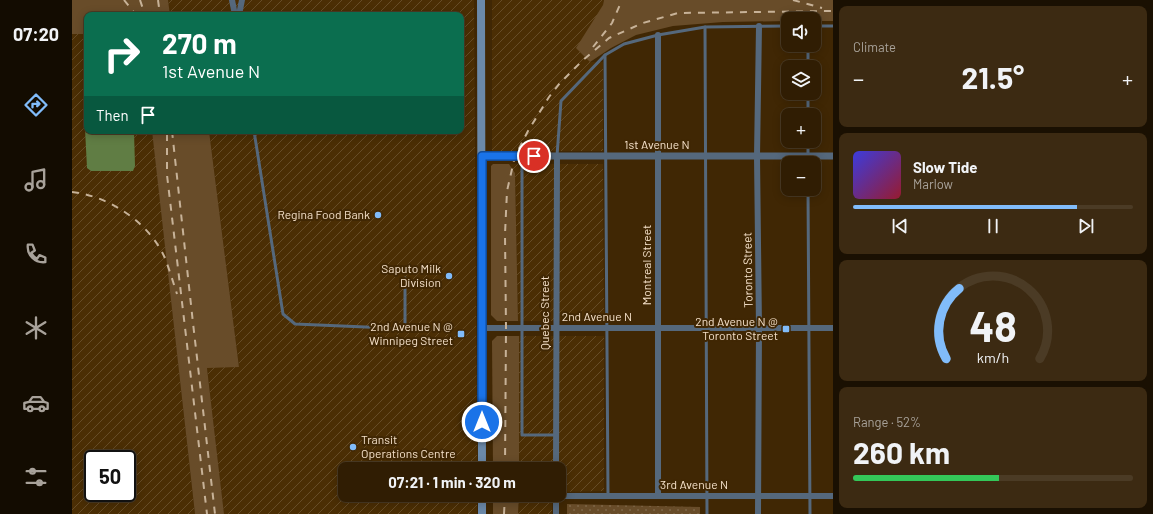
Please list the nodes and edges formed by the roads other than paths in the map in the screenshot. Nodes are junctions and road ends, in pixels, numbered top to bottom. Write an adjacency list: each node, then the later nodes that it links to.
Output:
1 (232, 0): 4 (street)
2 (242, 0): 5 (street)
3 (481, 0): 14 (main road)
4 (234, 12)
5 (239, 12)
6 (759, 26): 7 (lane); 10 (lane); 20 (street, Toronto Street)
7 (781, 26)
8 (821, 26): 9 (lane)
9 (833, 26)
10 (705, 27): 11 (lane); 19 (lane)
11 (658, 34): 12 (lane); 18 (street, Montreal Street)
12 (605, 55): 16 (lane); 17 (lane)
13 (254, 134): 26 (lane)
14 (482, 156): 15 (street, 1st Avenue N); 28 (main road)
15 (522, 156): 16 (street, 1st Avenue N); 29 (lane)
16 (557, 156): 17 (street, 1st Avenue N); 30 (street, Quebec Street)
17 (606, 156): 18 (street, 1st Avenue N); 31 (lane)
18 (658, 156): 19 (street, 1st Avenue N); 32 (street, Montreal Street)
19 (705, 156): 20 (street, 1st Avenue N); 33 (lane)
20 (757, 156): 22 (street, 1st Avenue N); 34 (street, Toronto Street)
21 (833, 156): 23 (street, 1st Avenue N)
22 (781, 158)
23 (821, 158)
24 (808, 196): 35 (lane)
25 (405, 278): 27 (lane)
26 (389, 328)
27 (405, 328)
28 (481, 328): 29 (street, 2nd Avenue N); 38 (main road)
29 (522, 328): 30 (street, 2nd Avenue N); 37 (lane)
30 (556, 328): 31 (street, 2nd Avenue N); 37 (street, Quebec Street)
31 (606, 328): 32 (street, 2nd Avenue N); 41 (lane)
32 (658, 328): 33 (street, 2nd Avenue N); 42 (street, Montreal Street)
33 (707, 328): 34 (street, 2nd Avenue N); 43 (lane)
34 (759, 328): 35 (street, 2nd Avenue N); 44 (street, Toronto Street)
35 (808, 328): 36 (street, 2nd Avenue N); 45 (lane)
36 (833, 328)
37 (556, 435): 39 (street, Quebec Street)
38 (482, 462)
39 (556, 462)
40 (566, 496): 41 (street, 3rd Avenue N)
41 (608, 496): 42 (street, 3rd Avenue N)
42 (658, 496): 43 (street, 3rd Avenue N)
43 (707, 496): 44 (street, 3rd Avenue N); 51 (lane)
44 (758, 496): 45 (street, 3rd Avenue N); 52 (street, Toronto Street)
45 (810, 496): 46 (street, 3rd Avenue N); 53 (lane)
46 (833, 496)
47 (482, 502): 49 (main road)
48 (556, 502): 50 (street)
49 (482, 514)
50 (556, 514)
51 (707, 514)
52 (758, 514)
53 (810, 514)

